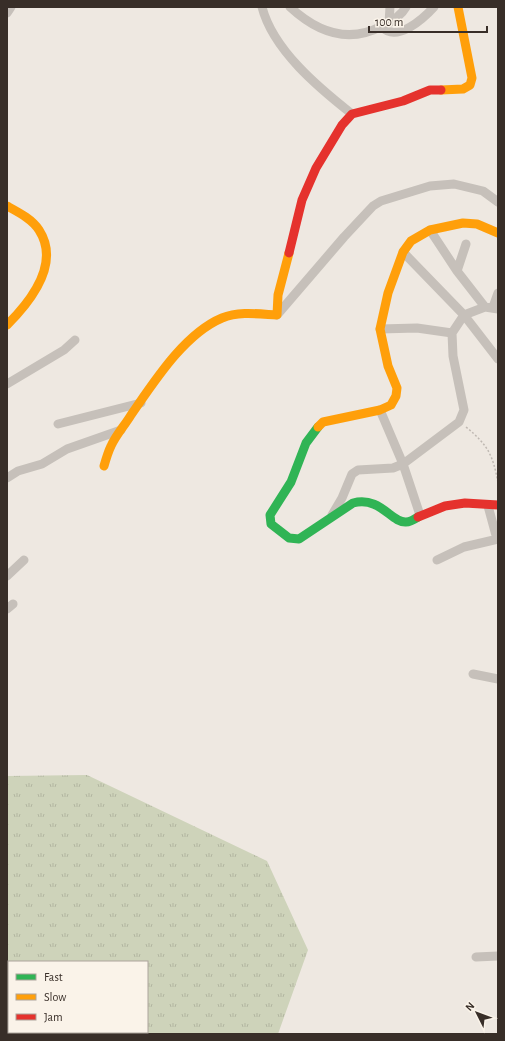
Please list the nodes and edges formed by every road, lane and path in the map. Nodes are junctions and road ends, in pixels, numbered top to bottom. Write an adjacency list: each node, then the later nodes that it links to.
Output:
1 (12, 7): 8 (street)
2 (262, 7): 10 (street)
3 (290, 7): 9 (street)
4 (390, 7): 9 (street)
5 (406, 7): 9 (street)
6 (434, 7): 9 (street)
7 (458, 7): 10 (street)
8 (7, 13)
9 (385, 25)
10 (352, 114): 20 (street)
11 (498, 202): 20 (street)
12 (7, 206): 22 (street)
13 (430, 230): 14 (street); 16 (street); 17 (street)
14 (498, 233)
15 (466, 244): 17 (street)
16 (403, 252): 21 (street); 23 (street)
17 (457, 271): 19 (street)
18 (498, 293): 19 (street)
19 (492, 308): 21 (street)
20 (277, 315): 28 (street)
21 (464, 315): 24 (street); 26 (street)
22 (7, 325)
23 (380, 329): 24 (street); 29 (street)
24 (452, 333): 30 (street)
25 (75, 340): 27 (street)
26 (498, 359)
27 (7, 384)
28 (142, 403): 31 (street); 32 (street)
29 (380, 410): 33 (street); 40 (street)
30 (459, 422): 33 (street); 36 (path)
31 (58, 424)
32 (121, 430): 34 (street); 35 (street)
33 (403, 464): 39 (street); 40 (street)
34 (104, 466)
35 (7, 478)
36 (498, 483)
37 (498, 505): 38 (street)
38 (488, 506): 39 (street); 41 (street)
39 (420, 516): 40 (street)
40 (330, 518)
41 (498, 539): 43 (street)
42 (24, 560): 44 (street)
43 (436, 560)
44 (7, 576)
45 (473, 674): 46 (street)
46 (498, 679)
47 (498, 956): 48 (street)
48 (476, 957)

